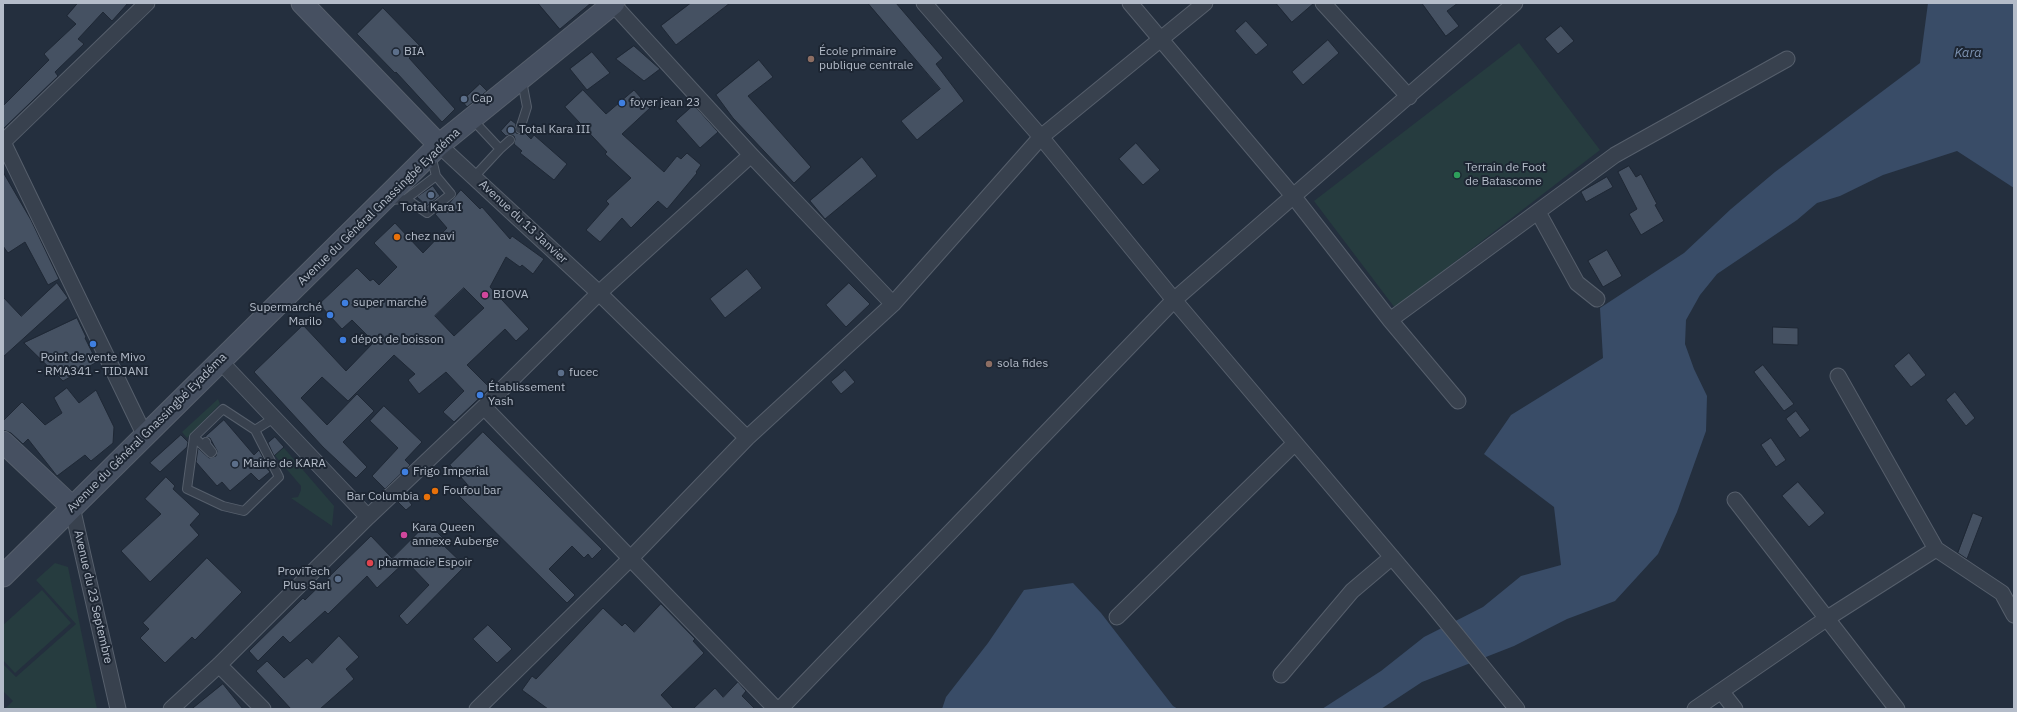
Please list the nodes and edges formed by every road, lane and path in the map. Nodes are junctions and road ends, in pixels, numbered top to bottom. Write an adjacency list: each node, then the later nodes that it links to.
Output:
1 (146, 3): 17 (street)
2 (302, 3): 18 (main road, Avenue du 13 Janvier)
3 (613, 3): 11 (main road, Avenue du Général Gnassingbé Eyadéma); 20 (street)
4 (924, 3): 15 (street)
5 (1130, 3): 9 (street)
6 (1205, 3): 9 (street)
7 (1323, 3): 12 (street)
8 (1515, 3): 12 (street)
9 (1162, 40): 15 (street); 23 (street)
10 (1787, 59): 26 (street)
11 (522, 78): 13 (main road, Avenue du Général Gnassingbé Eyadéma); 14 (lane)
12 (1409, 97): 23 (street)
13 (472, 118): 18 (main road, Avenue du Général Gnassingbé Eyadéma); 19 (lane)
14 (520, 129)
15 (1041, 137): 29 (street); 30 (street)
16 (510, 140): 19 (lane)
17 (3, 142): 38 (street)
18 (435, 149): 21 (lane); 22 (street, Avenue du 13 Janvier); 25 (main road, Avenue du Général Gnassingbé Eyadéma)
19 (500, 150): 22 (lane)
20 (751, 154): 27 (street); 30 (street)
21 (436, 176): 24 (lane); 24 (lane)
22 (474, 177): 27 (street, Avenue du 13 Janvier)
23 (1294, 197): 29 (street); 31 (street)
24 (406, 199): 25 (lane)
25 (383, 201): 32 (main road, Avenue du Général Gnassingbé Eyadéma)
26 (1538, 212): 28 (street); 31 (street)
27 (599, 293): 35 (street); 40 (street, Avenue du 13 Janvier)
28 (1597, 299)
29 (1174, 300): 43 (street); 64 (street)
30 (892, 304): 40 (street)
31 (1390, 320): 34 (street)
32 (220, 361): 36 (street); 38 (main road, Avenue du Général Gnassingbé Eyadéma)
33 (1838, 376): 49 (street)
34 (1458, 401)
35 (484, 407): 48 (street); 51 (street)
36 (274, 418): 37 (lane); 48 (street)
37 (256, 430): 39 (lane); 44 (lane)
38 (145, 436): 47 (main road, Avenue du Général Gnassingbé Eyadéma)
39 (194, 437): 42 (lane); 44 (lane)
40 (747, 438): 51 (street)
41 (3, 442): 47 (main road)
42 (206, 442)
43 (1295, 443): 50 (street); 54 (street)
44 (187, 490): 45 (lane)
45 (182, 497)
46 (1736, 500): 55 (street)
47 (72, 507): 52 (main road, Avenue du Général Gnassingbé Eyadéma); 59 (street, Avenue du 23 Septembre)
48 (368, 517): 56 (street)
49 (1936, 549): 53 (street); 55 (street)
50 (1392, 557): 57 (street); 65 (street)
51 (631, 558): 62 (street); 63 (street)
52 (3, 576)
53 (2014, 615)
54 (1116, 618)
55 (1826, 619): 58 (street); 68 (street)
56 (219, 665): 60 (street); 61 (street)
57 (1281, 675)
58 (1721, 691): 66 (street); 67 (street)
59 (118, 709)
60 (171, 709)
61 (263, 709)
62 (477, 709)
63 (776, 709)
64 (780, 709)
65 (1517, 709)
66 (1695, 709)
67 (1734, 709)
68 (1897, 709)

